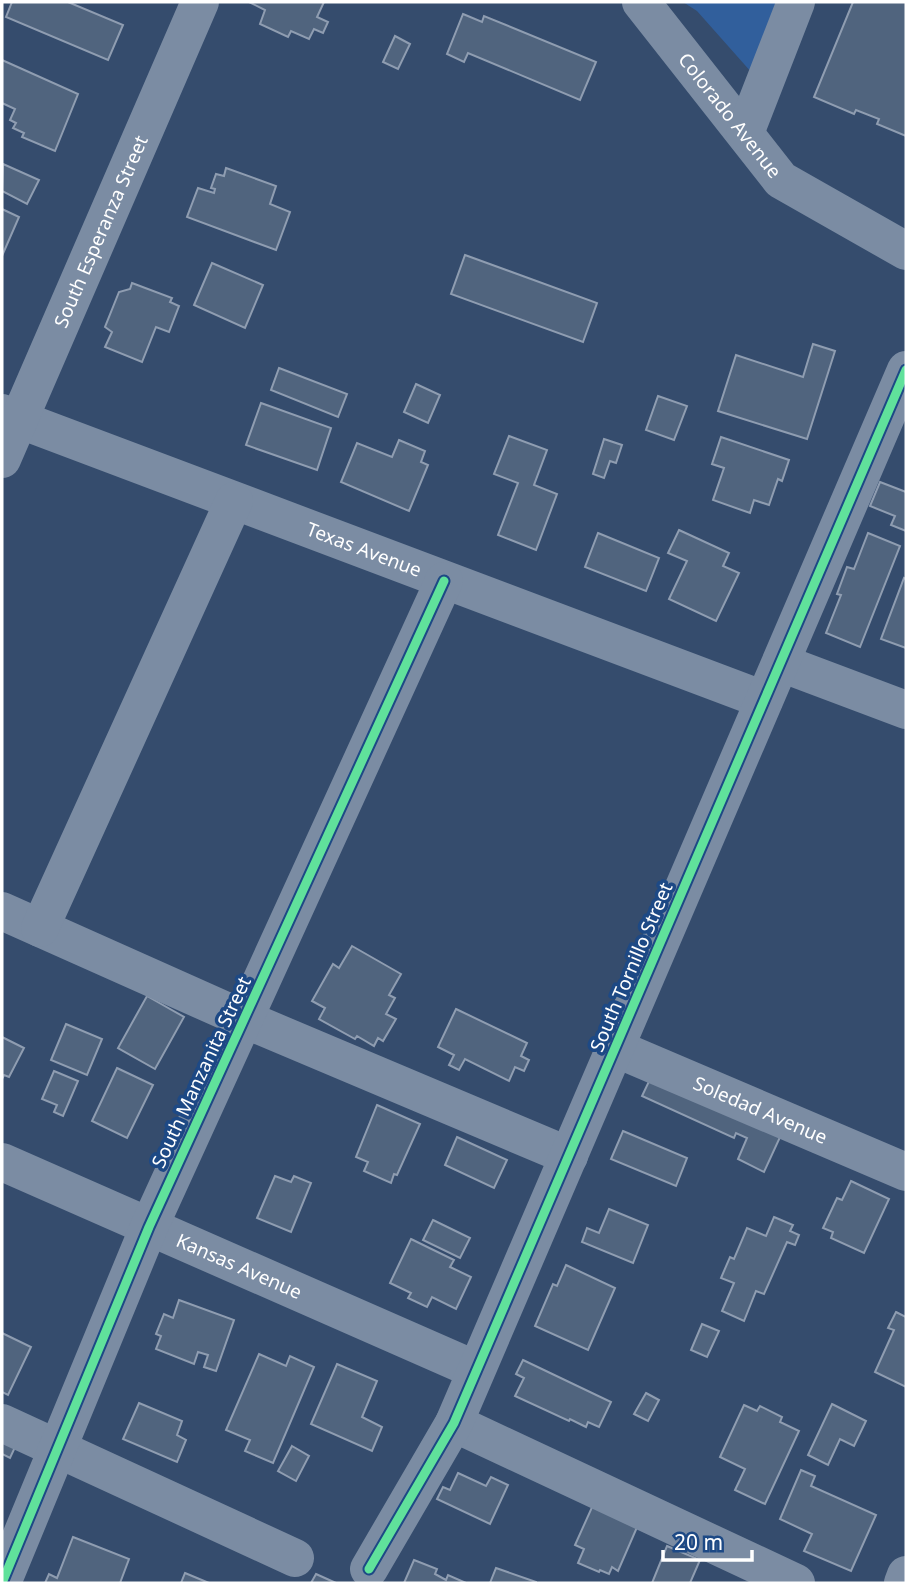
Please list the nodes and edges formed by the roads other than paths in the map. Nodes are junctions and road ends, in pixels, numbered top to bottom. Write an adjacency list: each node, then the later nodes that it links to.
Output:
1 (200, 2): 7 (street, South Esperanza Street)
2 (641, 2): 4 (street, Colorado Avenue)
3 (796, 2): 4 (street)
4 (745, 133): 5 (street, Colorado Avenue)
5 (906, 251)
6 (906, 370): 11 (street, South Tornillo Street)
7 (11, 416): 8 (street, South Esperanza Street); 9 (street, Texas Avenue)
8 (2, 459)
9 (234, 501): 10 (street, Texas Avenue); 15 (street)
10 (444, 581): 12 (street, Texas Avenue); 16 (street, South Manzanita Street)
11 (781, 663): 12 (street, South Tornillo Street); 13 (street)
12 (764, 701): 17 (street, South Tornillo Street)
13 (906, 710)
14 (2, 911): 15 (street)
15 (40, 928): 16 (street)
16 (244, 1019): 18 (street); 21 (street, South Manzanita Street)
17 (615, 1048): 18 (street, South Tornillo Street); 20 (street, Soledad Avenue)
18 (569, 1156): 22 (street, South Tornillo Street)
19 (2, 1162): 21 (street, Kansas Avenue)
20 (906, 1172)
21 (149, 1227): 22 (street, Kansas Avenue); 25 (street, South Manzanita Street)
22 (476, 1370): 24 (street, South Tornillo Street)
23 (2, 1423): 25 (street)
24 (454, 1423): 27 (street, South Tornillo Street); 30 (street)
25 (58, 1448): 26 (street); 29 (street, South Manzanita Street)
26 (295, 1558)
27 (369, 1569)
28 (906, 1575): 31 (street)
29 (2, 1583)
30 (796, 1583)
31 (903, 1583)

